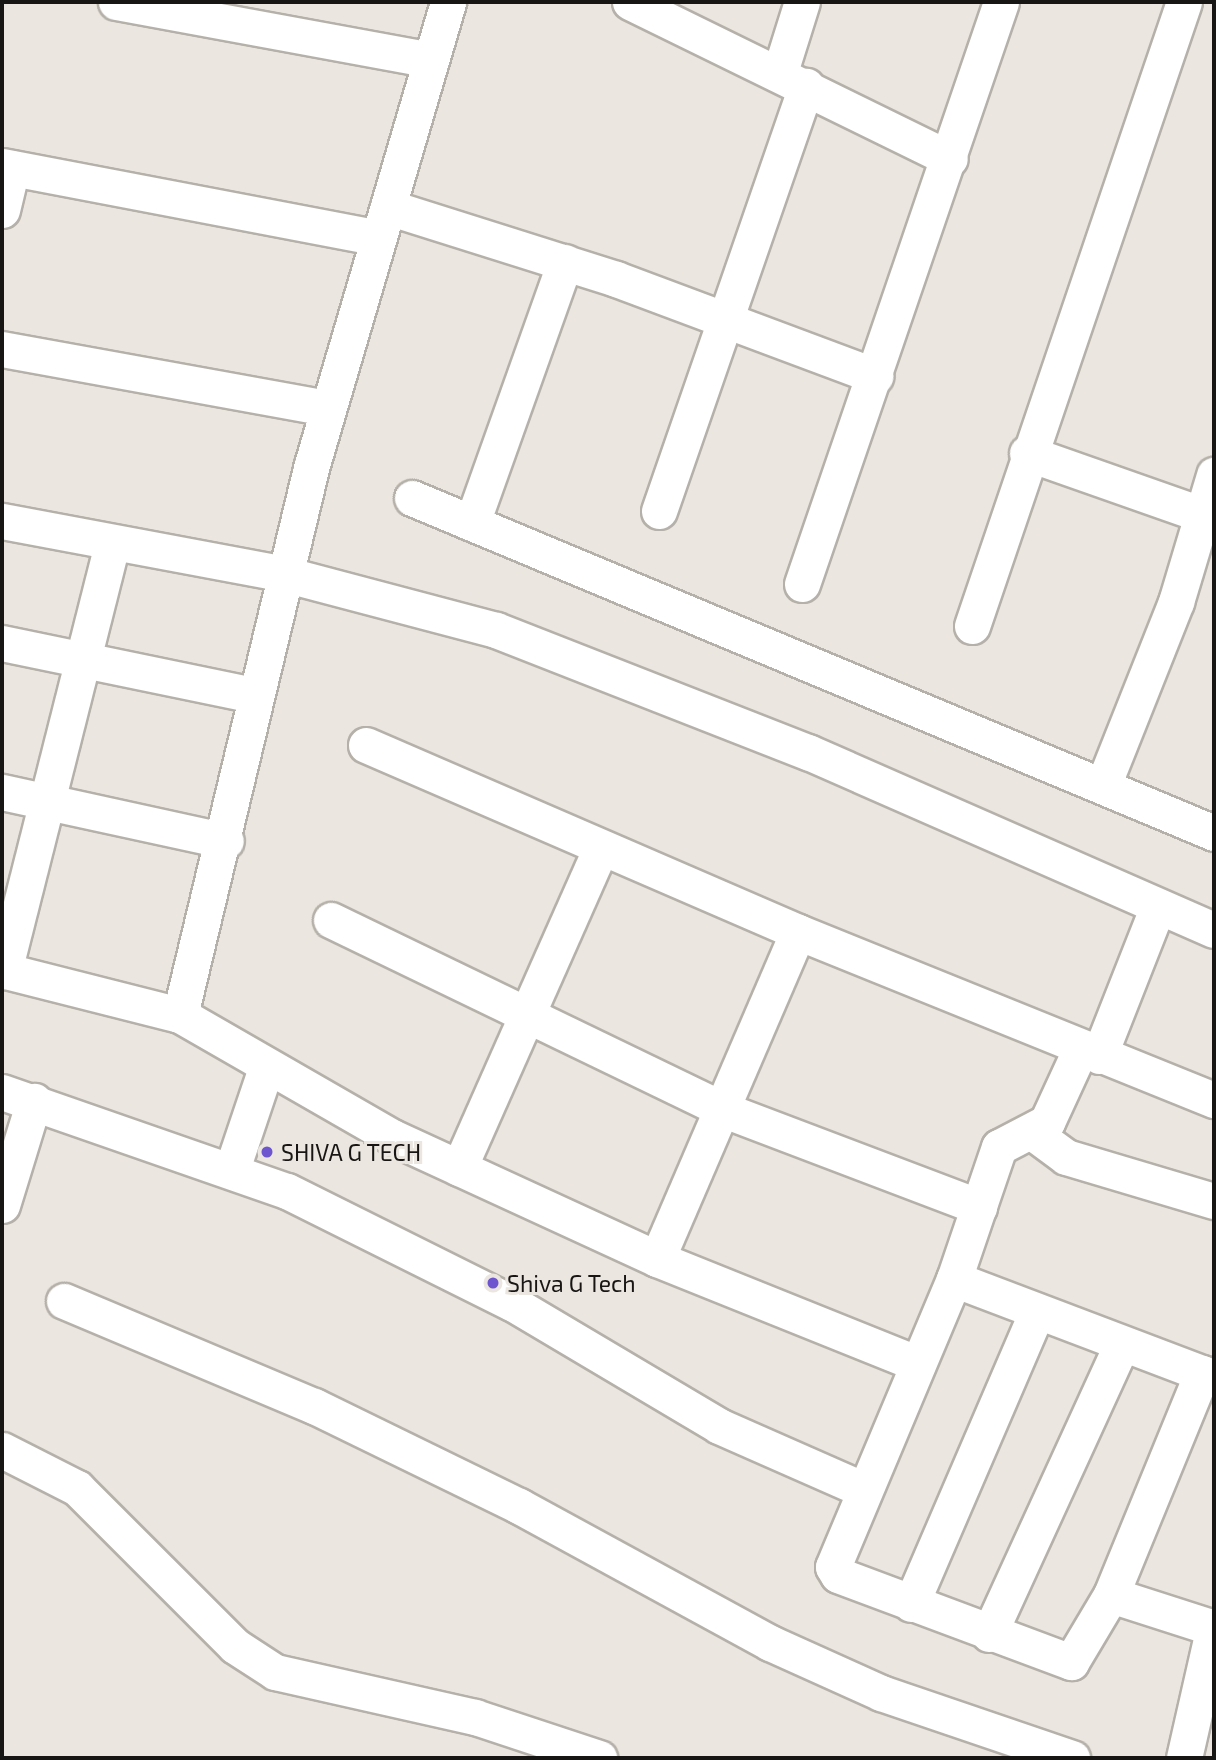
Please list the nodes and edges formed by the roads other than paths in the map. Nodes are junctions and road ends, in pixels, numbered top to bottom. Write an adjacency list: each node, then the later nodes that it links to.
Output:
1 (116, 2): 7 (street)
2 (448, 2): 7 (street)
3 (630, 2): 8 (street)
4 (802, 2): 8 (street)
5 (1001, 2): 9 (street)
6 (1184, 2): 18 (street)
7 (430, 60): 12 (street)
8 (793, 79): 9 (street); 14 (street)
9 (950, 159): 16 (street)
10 (7, 167): 11 (street); 12 (street)
11 (2, 210)
12 (383, 222): 13 (street); 17 (street)
13 (565, 262): 14 (street); 24 (street)
14 (724, 320): 16 (street); 21 (street)
15 (2, 349): 17 (street)
16 (874, 376): 27 (street)
17 (328, 408): 26 (street)
18 (1027, 453): 22 (street); 28 (street)
19 (1214, 475): 22 (street)
20 (411, 498): 24 (street)
21 (659, 511)
22 (1210, 517): 33 (street)
23 (2, 521): 25 (street)
24 (472, 523): 33 (street)
25 (112, 543): 26 (street); 30 (street)
26 (284, 574): 31 (street); 39 (street)
27 (802, 584)
28 (972, 626)
29 (2, 643): 30 (street)
30 (83, 660): 31 (street); 35 (street)
31 (253, 695): 37 (street)
32 (366, 745): 38 (street)
33 (1104, 783): 36 (street)
34 (2, 792): 35 (street)
35 (48, 803): 37 (street); 43 (street)
36 (1214, 833)
37 (226, 841): 45 (street)
38 (601, 848): 42 (street); 44 (street)
39 (1158, 906): 41 (street); 46 (street)
40 (331, 920): 44 (street)
41 (1214, 929)
42 (799, 932): 46 (street); 50 (street)
43 (3, 971): 45 (street)
44 (527, 1013): 50 (street); 52 (street)
45 (180, 1015): 47 (street)
46 (1090, 1052): 49 (street); 51 (street)
47 (266, 1068): 52 (street); 53 (street)
48 (18, 1096): 53 (street); 55 (street)
49 (1214, 1100)
50 (724, 1110): 56 (street); 57 (street)
51 (1032, 1132): 54 (street); 56 (street)
52 (459, 1168): 57 (street)
53 (232, 1169): 65 (street)
54 (1214, 1201)
55 (2, 1205)
56 (979, 1207): 58 (street)
57 (657, 1259): 62 (street)
58 (954, 1279): 60 (street); 62 (street)
59 (64, 1301): 71 (street)
60 (1037, 1311): 61 (street); 67 (street)
61 (1122, 1344): 63 (street); 69 (street)
62 (918, 1364): 65 (street)
63 (1208, 1376): 66 (street)
64 (2, 1450): 70 (street)
65 (864, 1490): 67 (street)
66 (1111, 1595): 68 (street); 69 (street)
67 (911, 1604): 69 (street)
68 (1214, 1627): 72 (street)
69 (989, 1634)
70 (599, 1758)
71 (1072, 1758)
72 (1184, 1758)

